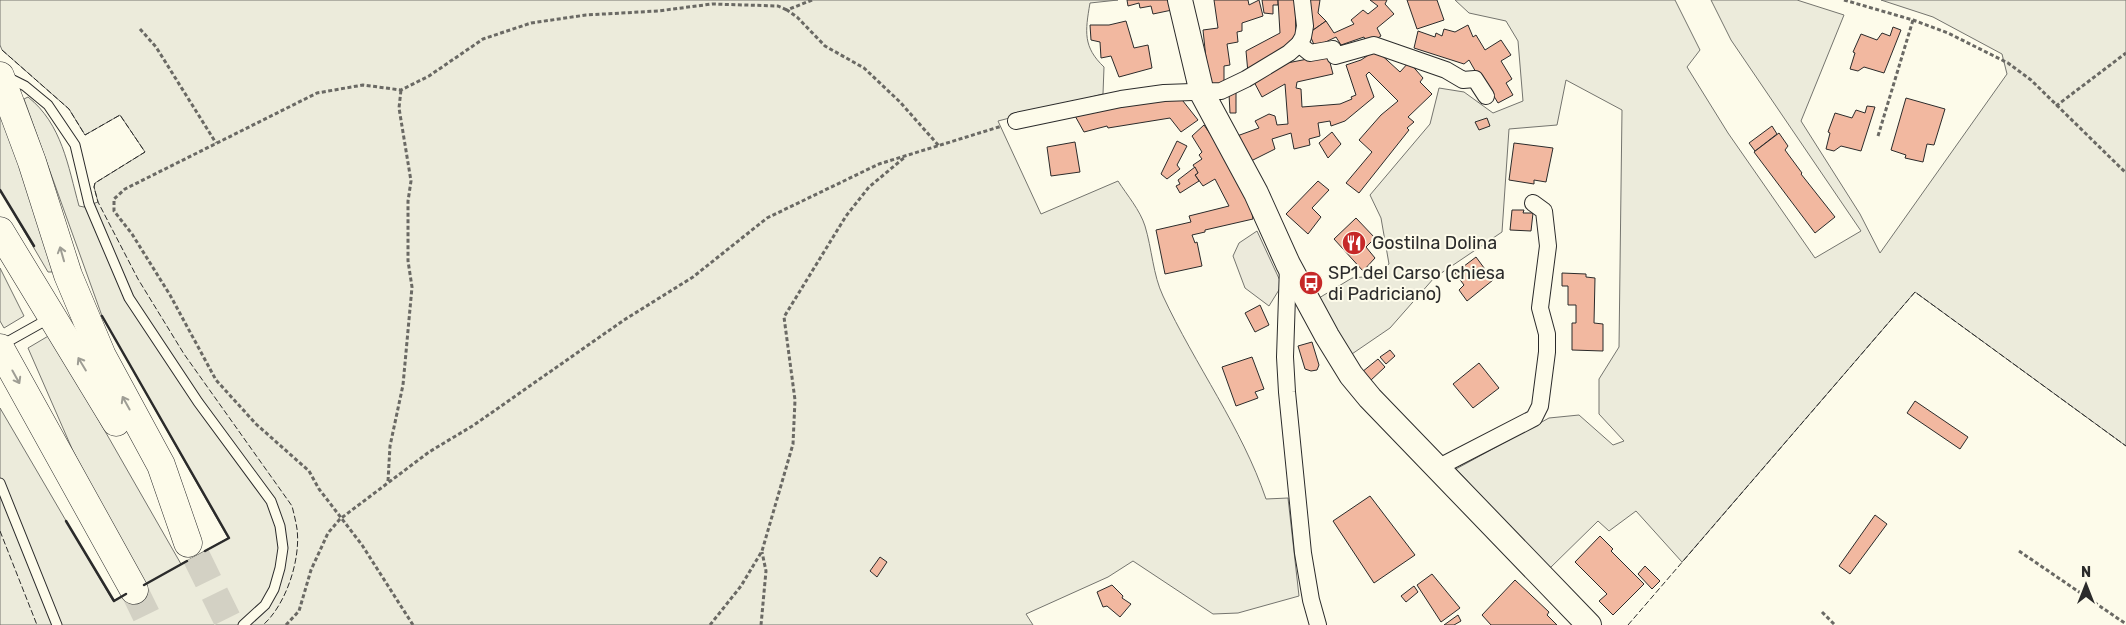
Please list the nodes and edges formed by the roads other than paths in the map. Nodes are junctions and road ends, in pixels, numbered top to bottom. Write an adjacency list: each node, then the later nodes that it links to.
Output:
1 (1180, 0): 5 (main road)
2 (1302, 0): 3 (street)
3 (1299, 44): 5 (street); 6 (street)
4 (0, 75): 11 (highway); 17 (lane)
5 (1202, 93): 7 (street); 10 (main road)
6 (1486, 96)
7 (1016, 121)
8 (1532, 203): 14 (street)
9 (0, 232): 11 (highway)
10 (1288, 264): 14 (main road); 18 (street)
11 (52, 316): 12 (lane)
12 (0, 347): 13 (highway, one-way to 13)
13 (0, 386)
14 (1437, 468): 19 (main road)
15 (0, 483): 16 (lane)
16 (57, 625)
17 (243, 625)
18 (1318, 625)
19 (1589, 625)

